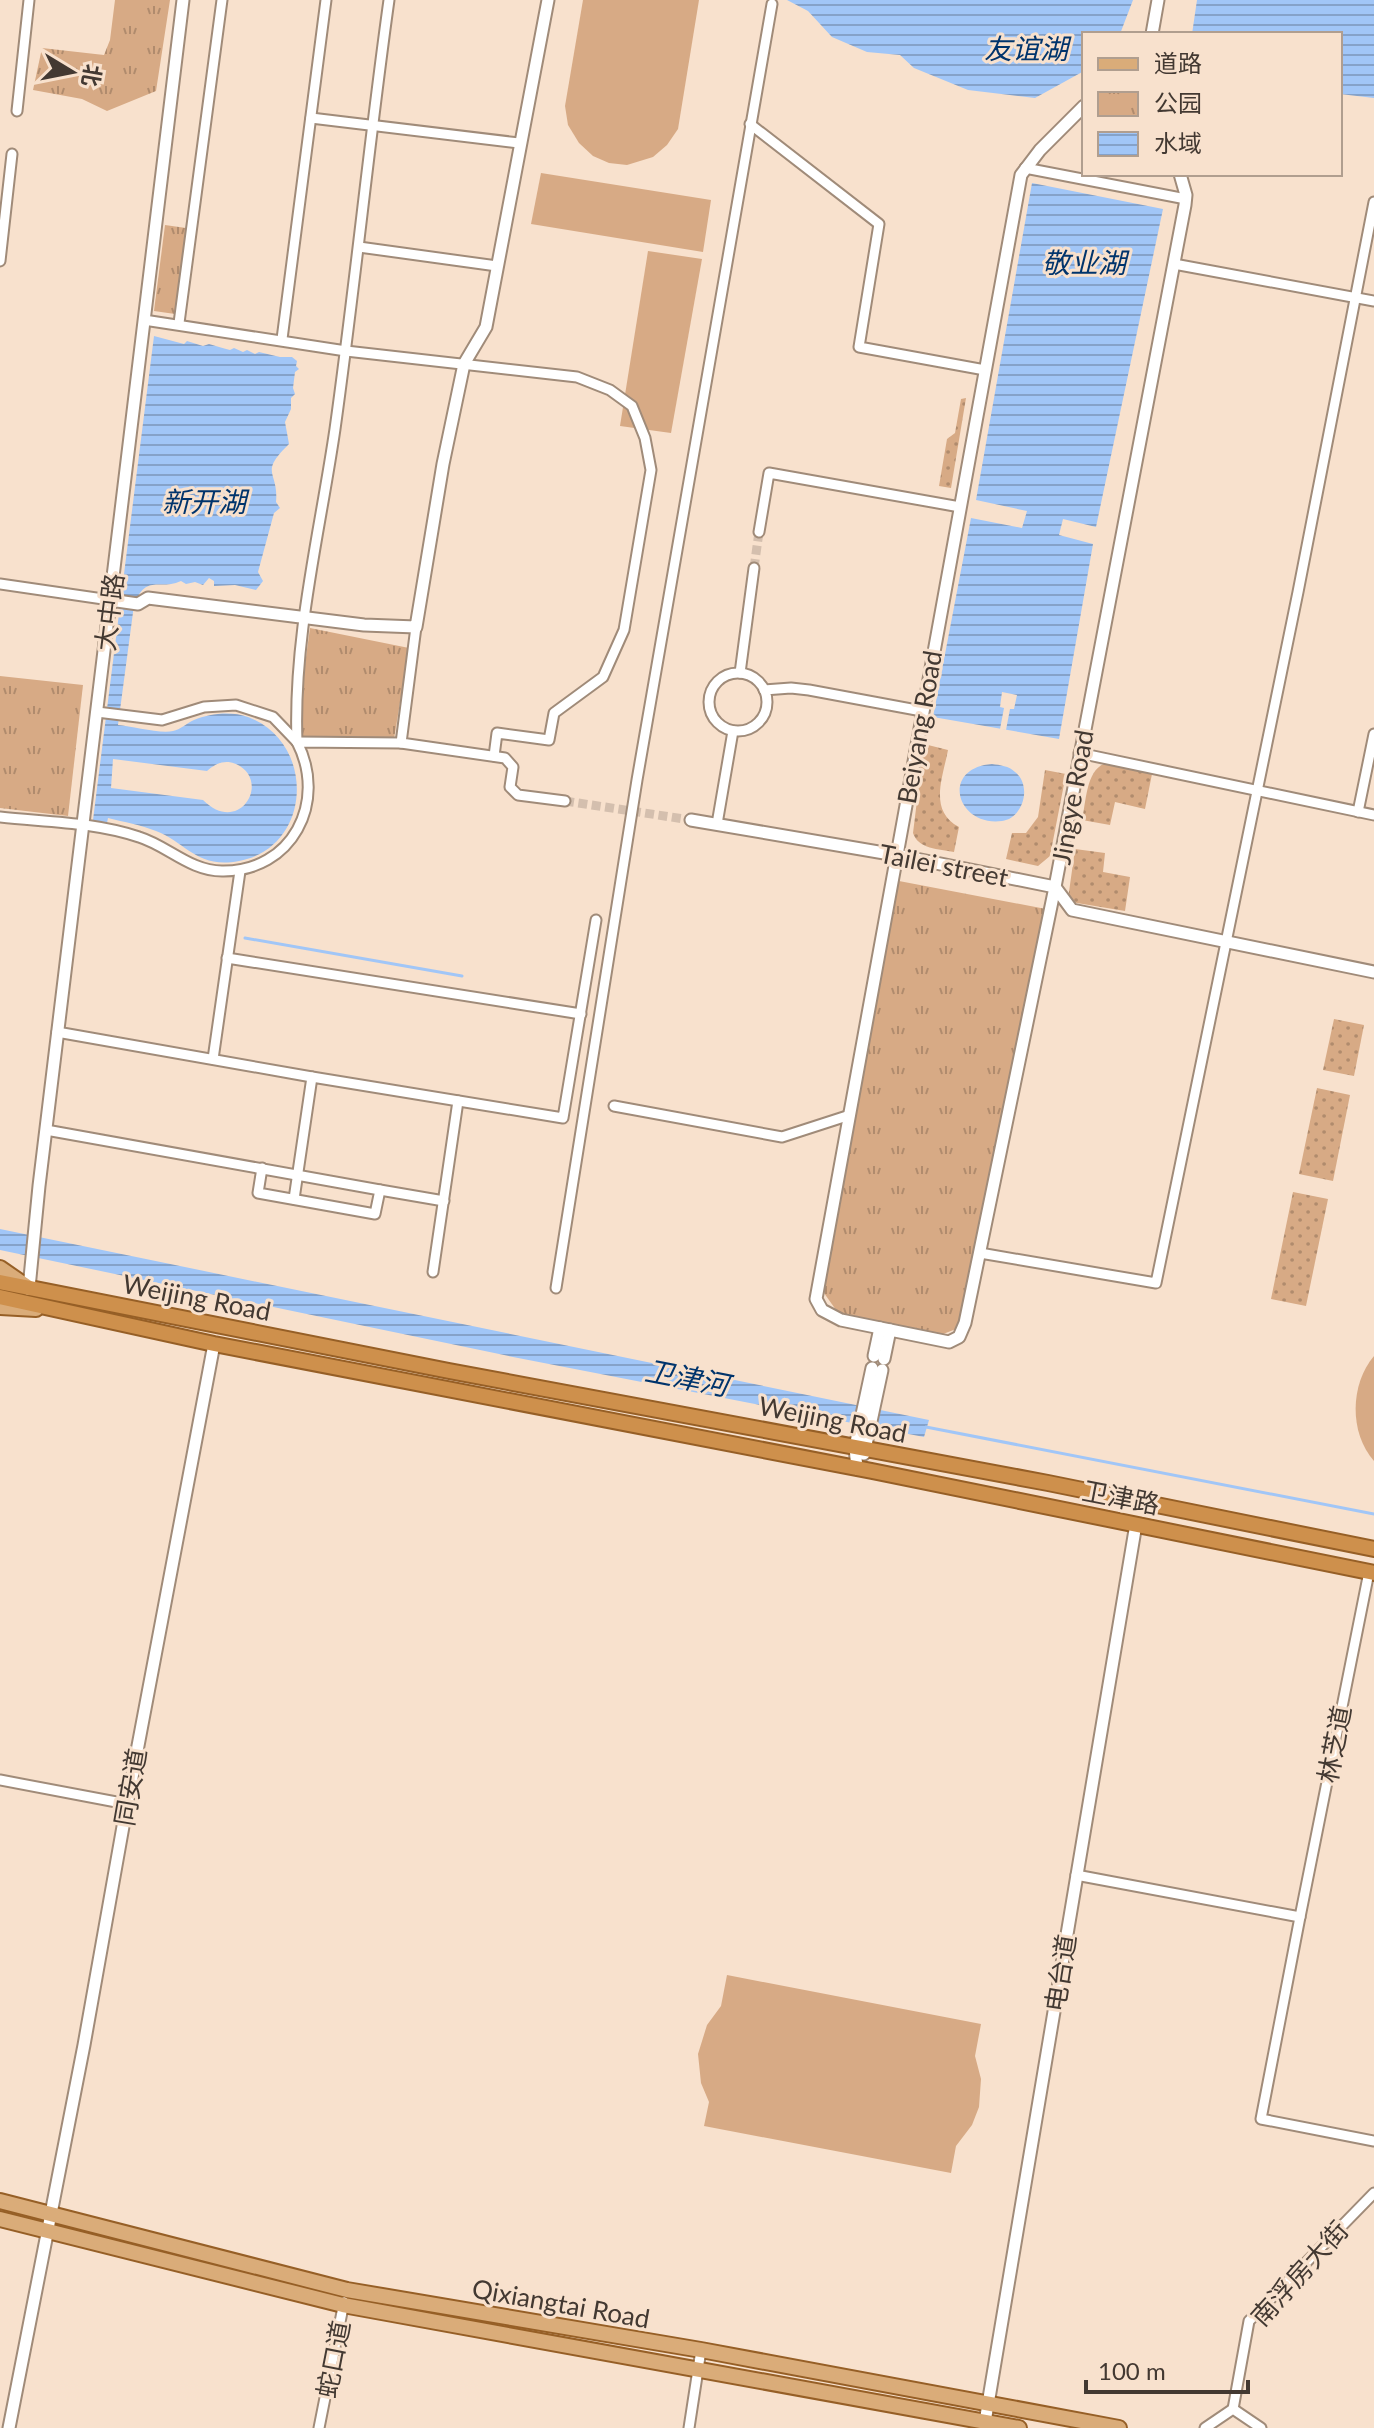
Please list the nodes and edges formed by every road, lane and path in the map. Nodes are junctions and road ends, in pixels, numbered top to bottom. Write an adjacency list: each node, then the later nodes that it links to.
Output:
1 (29, 0): 11 (street)
2 (183, 0): 27 (street, 大中路)
3 (222, 0): 28 (street)
4 (326, 0): 12 (street)
5 (389, 0): 14 (street)
6 (548, 0): 15 (street)
7 (1158, 0): 9 (street)
8 (772, 4): 13 (street)
9 (1152, 32)
10 (1082, 108): 17 (street, Beiyang Road)
11 (17, 111)
12 (311, 118): 14 (street); 29 (street)
13 (750, 124): 32 (street); 83 (street)
14 (373, 126): 15 (street); 21 (street)
15 (519, 143): 24 (street)
16 (12, 154): 22 (street)
17 (1025, 168): 19 (street); 32 (street, Beiyang Road)
18 (1180, 176): 19 (street, Jingye Road)
19 (1186, 199): 23 (street, Jingye Road)
20 (1374, 202): 25 (street)
21 (359, 247): 24 (street); 30 (street)
22 (0, 261)
23 (1174, 264): 25 (street); 48 (street, Jingye Road)
24 (497, 266): 31 (street)
25 (1355, 298): 26 (street); 50 (street)
26 (1374, 301)
27 (144, 320): 28 (street); 37 (street, 大中路)
28 (179, 323): 29 (street)
29 (282, 339): 30 (street)
30 (346, 351): 31 (street); 38 (street)
31 (464, 364): 39 (street); 49 (street)
32 (985, 370): 33 (street, Beiyang Road)
33 (960, 507): 34 (street); 42 (street, Beiyang Road)
34 (759, 532)
35 (754, 568): 40 (street)
36 (0, 584): 37 (street)
37 (114, 601): 38 (street); 43 (street, 大中路)
38 (304, 618): 39 (street); 46 (street)
39 (416, 627): 47 (street)
40 (740, 673): 41 (street); 44 (street)
41 (764, 690): 42 (street); 44 (street)
42 (922, 711): 58 (street, Beiyang Road)
43 (100, 713): 46 (street); 57 (street, 大中路)
44 (733, 731): 56 (street)
45 (1374, 734): 52 (street)
46 (297, 742): 47 (street); 59 (street)
47 (401, 743): 49 (street)
48 (1079, 753): 50 (street); 60 (street, Jingye Road)
49 (494, 756): 51 (street)
50 (1257, 790): 52 (street); 62 (street)
51 (565, 801)
52 (1358, 812): 53 (street)
53 (1374, 815)
54 (0, 817): 57 (street)
55 (691, 820): 56 (street, Tailei street)
56 (717, 824): 58 (street, Tailei street)
57 (83, 826): 59 (street); 66 (street, 大中路)
58 (896, 855): 60 (street, Tailei street); 71 (street, Beiyang Road)
59 (240, 871): 63 (street)
60 (1055, 887): 62 (street); 78 (street, Jingye Road)
61 (596, 920): 65 (street)
62 (1226, 942): 64 (street); 78 (street)
63 (227, 958): 65 (street); 67 (street)
64 (1374, 972)
65 (581, 1014): 69 (street)
66 (57, 1032): 67 (street); 72 (street, 大中路)
67 (213, 1059): 68 (street)
68 (312, 1077): 69 (street); 74 (street)
69 (458, 1101): 77 (street)
70 (614, 1106): 71 (street)
71 (850, 1115): 87 (street, Beiyang Road)
72 (46, 1130): 73 (street); 82 (street, 大中路)
73 (262, 1168): 74 (street); 76 (street)
74 (296, 1175): 75 (street); 76 (street)
75 (380, 1190): 76 (street); 77 (street)
76 (294, 1199)
77 (444, 1201): 80 (street)
78 (980, 1253): 87 (street, Jingye Road)
79 (0, 1268): 82 (main road)
80 (433, 1272)
81 (0, 1282): 82 (highway, Weijing Road)
82 (29, 1288): 89 (highway, Weijing Road)
83 (556, 1288)
84 (0, 1297): 86 (highway, Weijing Road)
85 (0, 1307): 86 (main road)
86 (62, 1311): 88 (highway, Weijing Road)
87 (885, 1329): 89 (street)
88 (214, 1344): 90 (highway, Weijing Road); 95 (street, 同安道)
89 (860, 1448): 90 (street); 92 (highway, Weijing Road)
90 (857, 1469): 91 (highway, 卫津路)
91 (1136, 1524): 93 (highway, 卫津路); 96 (street, 电台道)
92 (1374, 1549)
93 (1371, 1572): 97 (street, 林芝道)
94 (0, 1780): 95 (street)
95 (127, 1804): 101 (street, 同安道)
96 (1076, 1875): 97 (street); 108 (street, 电台道)
97 (1300, 1917): 98 (street, 林芝道)
98 (1374, 2141)
99 (1374, 2193): 109 (street, 南浮房大街)
100 (0, 2201): 101 (main road, Qixiangtai Road)
101 (51, 2213): 103 (street, 同安道); 104 (main road, Qixiangtai Road)
102 (0, 2219): 103 (main road, Qixiangtai Road)
103 (48, 2231): 105 (main road, Qixiangtai Road); 111 (street, 同安道)
104 (347, 2290): 105 (street, 蛇口道); 106 (main road, Qixiangtai Road)
105 (343, 2305): 107 (main road, Qixiangtai Road); 112 (street, 蛇口道)
106 (701, 2350): 107 (street); 108 (main road, Qixiangtai Road)
107 (698, 2370): 110 (main road, Qixiangtai Road); 113 (street)
108 (988, 2404): 110 (street, 电台道); 115 (main road, Qixiangtai Road)
109 (1233, 2409): 116 (street); 117 (street)
110 (985, 2422): 114 (main road, Qixiangtai Road)
111 (9, 2428)
112 (319, 2428)
113 (689, 2428)
114 (1019, 2428)
115 (1119, 2428)
116 (1205, 2428)
117 (1261, 2428)

